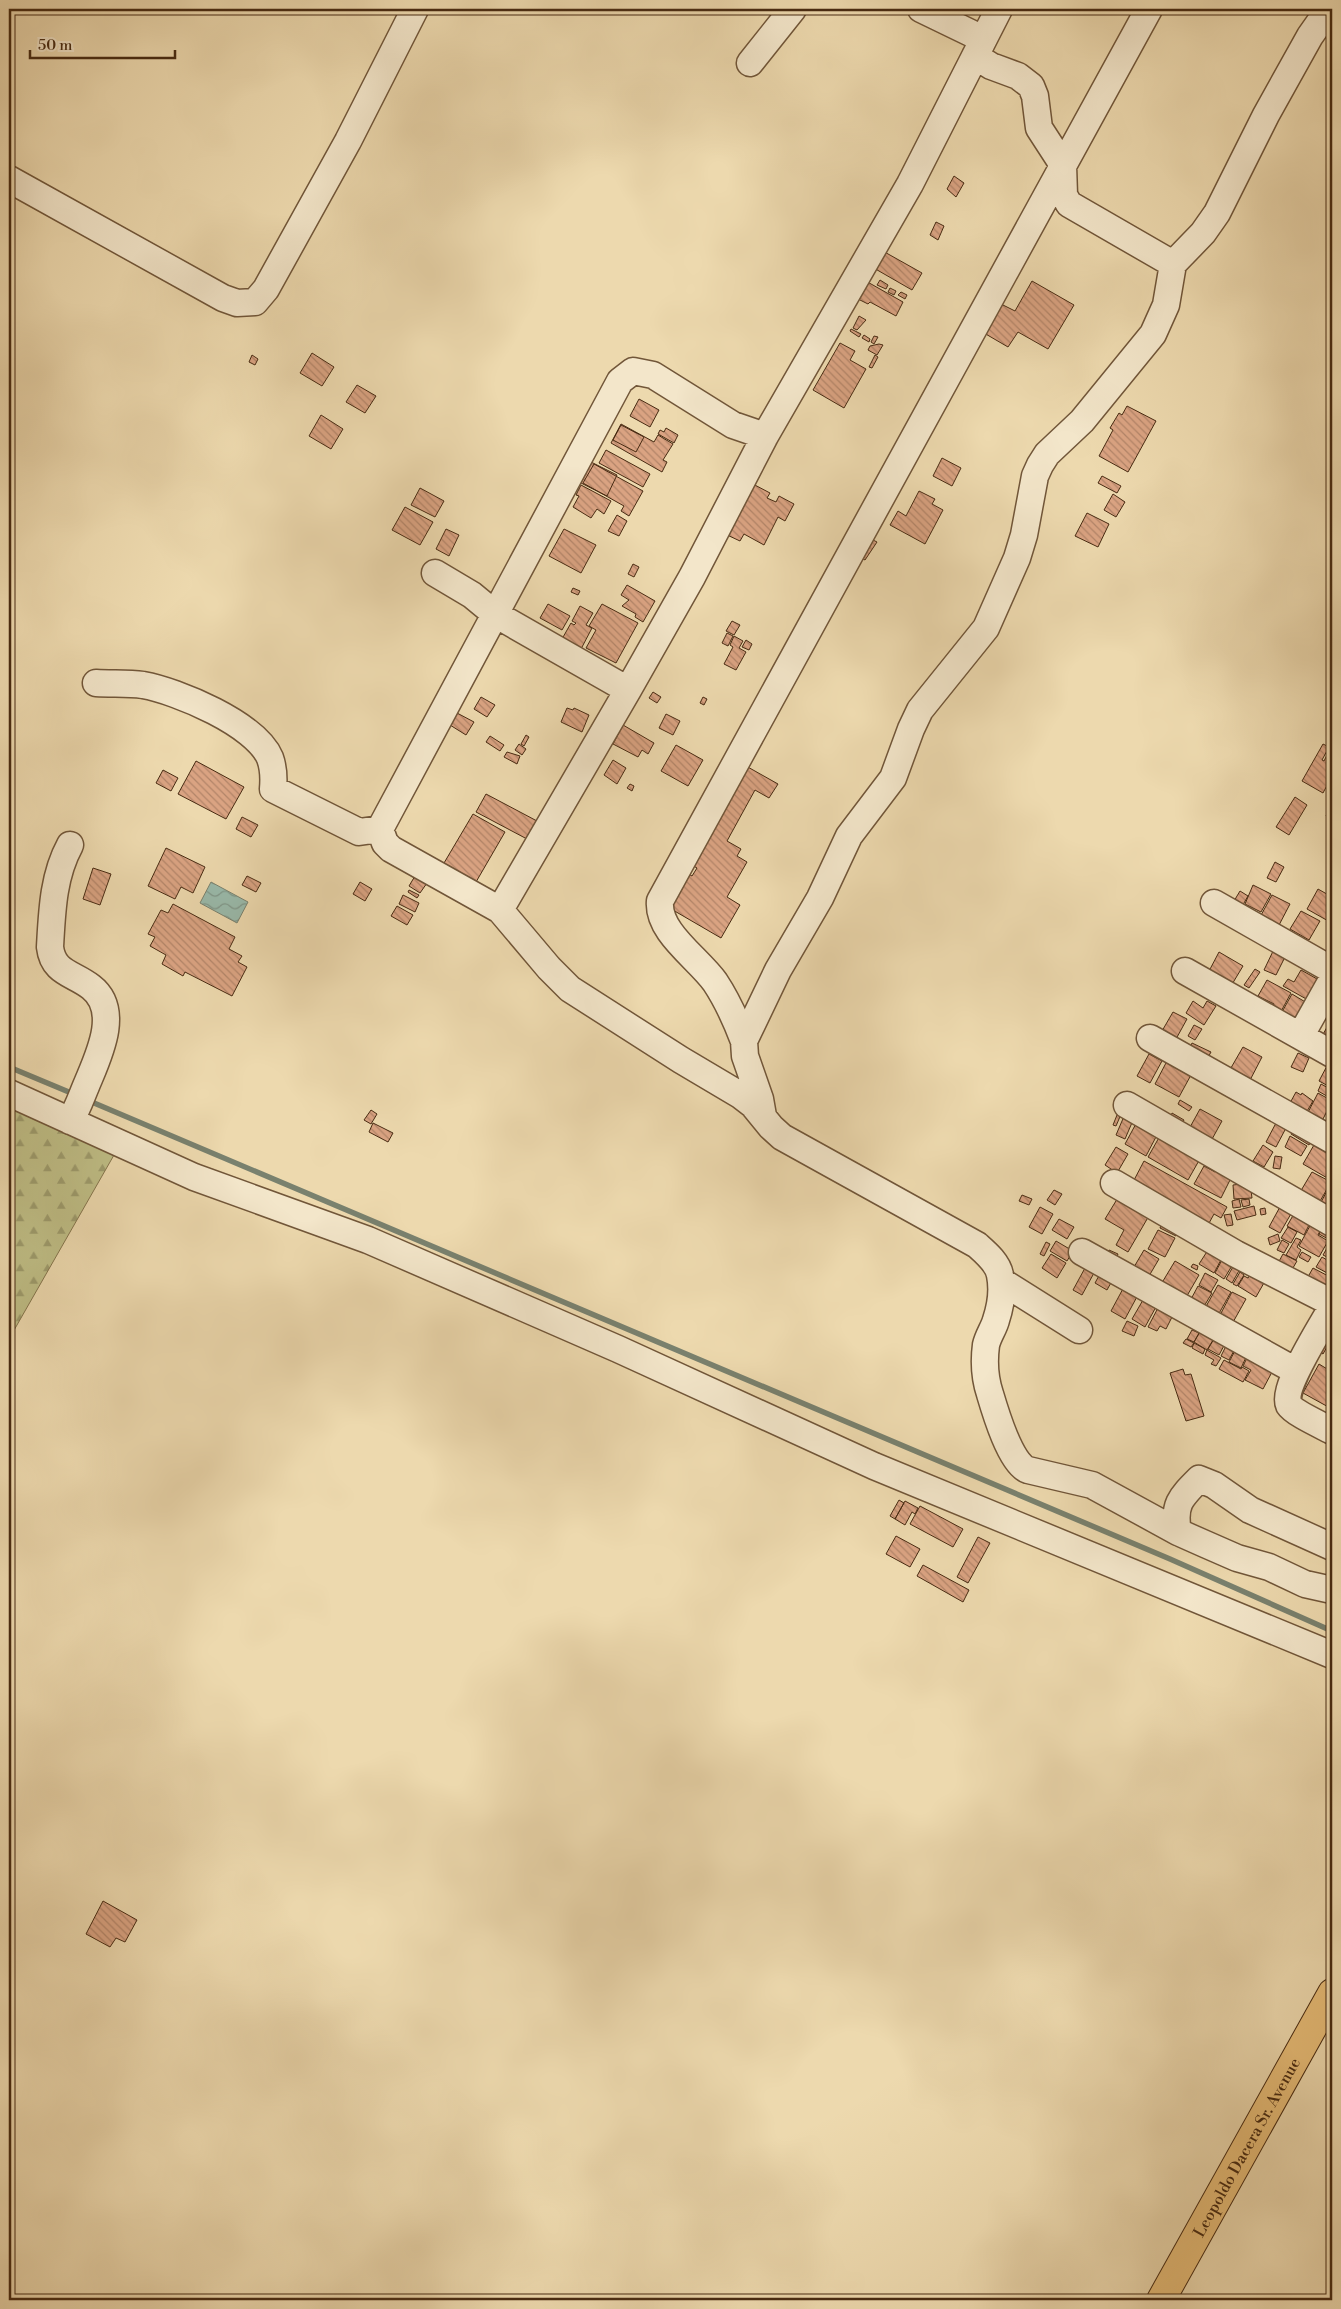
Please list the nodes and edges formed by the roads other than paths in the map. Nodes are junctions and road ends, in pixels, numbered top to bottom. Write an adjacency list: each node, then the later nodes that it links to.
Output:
1 (415, 9): 10 (street)
2 (793, 9): 8 (street)
3 (921, 9): 7 (street)
4 (999, 9): 7 (street)
5 (1149, 9): 9 (street)
6 (1329, 9): 11 (street)
7 (979, 48): 9 (street); 12 (street)
8 (750, 64)
9 (1063, 165): 11 (street); 26 (street)
10 (9, 179)
11 (1172, 264): 26 (street)
12 (765, 436): 14 (street); 16 (street)
13 (435, 573): 14 (street)
14 (495, 614): 16 (street); 17 (street)
15 (96, 683): 17 (street)
16 (628, 690): 20 (street)
17 (380, 829): 20 (street)
18 (70, 845): 30 (street)
19 (1214, 903): 21 (street)
20 (500, 910): 31 (street)
21 (1332, 970)
22 (1185, 971): 24 (street)
23 (1332, 980): 24 (street)
24 (1301, 1035): 27 (street)
25 (1150, 1038): 32 (street)
26 (744, 1041): 31 (street)
27 (1332, 1054)
28 (9, 1093): 30 (street)
29 (1127, 1105): 34 (street)
30 (73, 1116): 45 (street)
31 (763, 1116): 36 (street)
32 (1332, 1140)
33 (1114, 1183): 37 (street)
34 (1332, 1224)
35 (1082, 1252): 40 (street)
36 (1001, 1281): 39 (street); 42 (street)
37 (1332, 1303)
38 (1332, 1307): 40 (street)
39 (1079, 1330)
40 (1296, 1371): 41 (street)
41 (1332, 1431)
42 (1178, 1532): 43 (street); 44 (street)
43 (1332, 1547)
44 (1332, 1590)
45 (1332, 1655)
46 (1332, 1993): 47 (main road, Leopoldo Dacera Sr. Avenue)
47 (1161, 2300)

